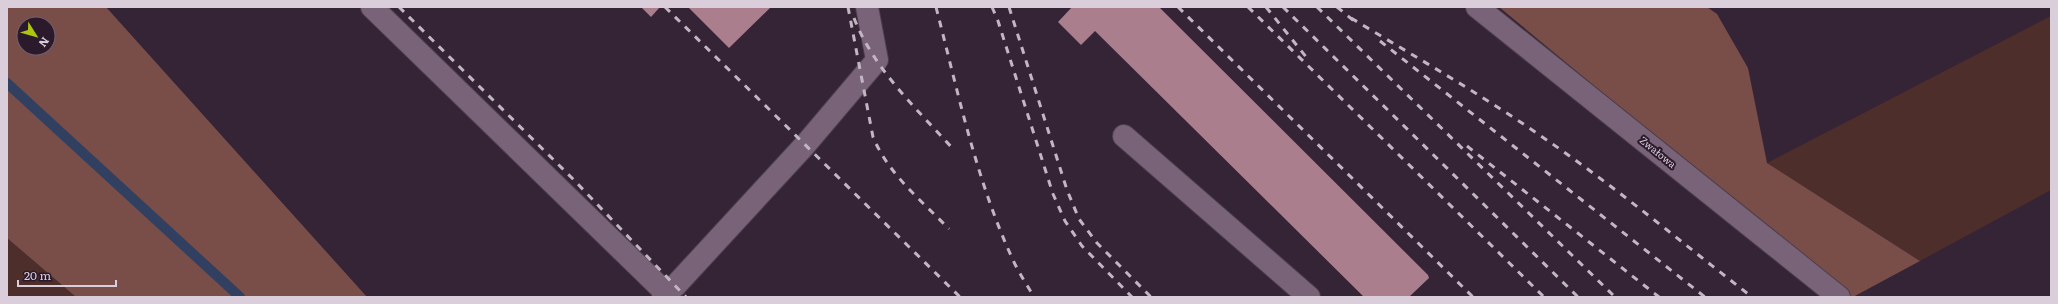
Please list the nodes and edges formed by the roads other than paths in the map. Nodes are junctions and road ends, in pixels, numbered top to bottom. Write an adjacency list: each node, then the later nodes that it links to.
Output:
1 (372, 7): 5 (street)
2 (867, 7): 5 (street)
3 (1477, 7): 7 (street, Zwałowa)
4 (1124, 136): 6 (street)
5 (664, 295)
6 (1309, 297)
7 (1839, 297)

